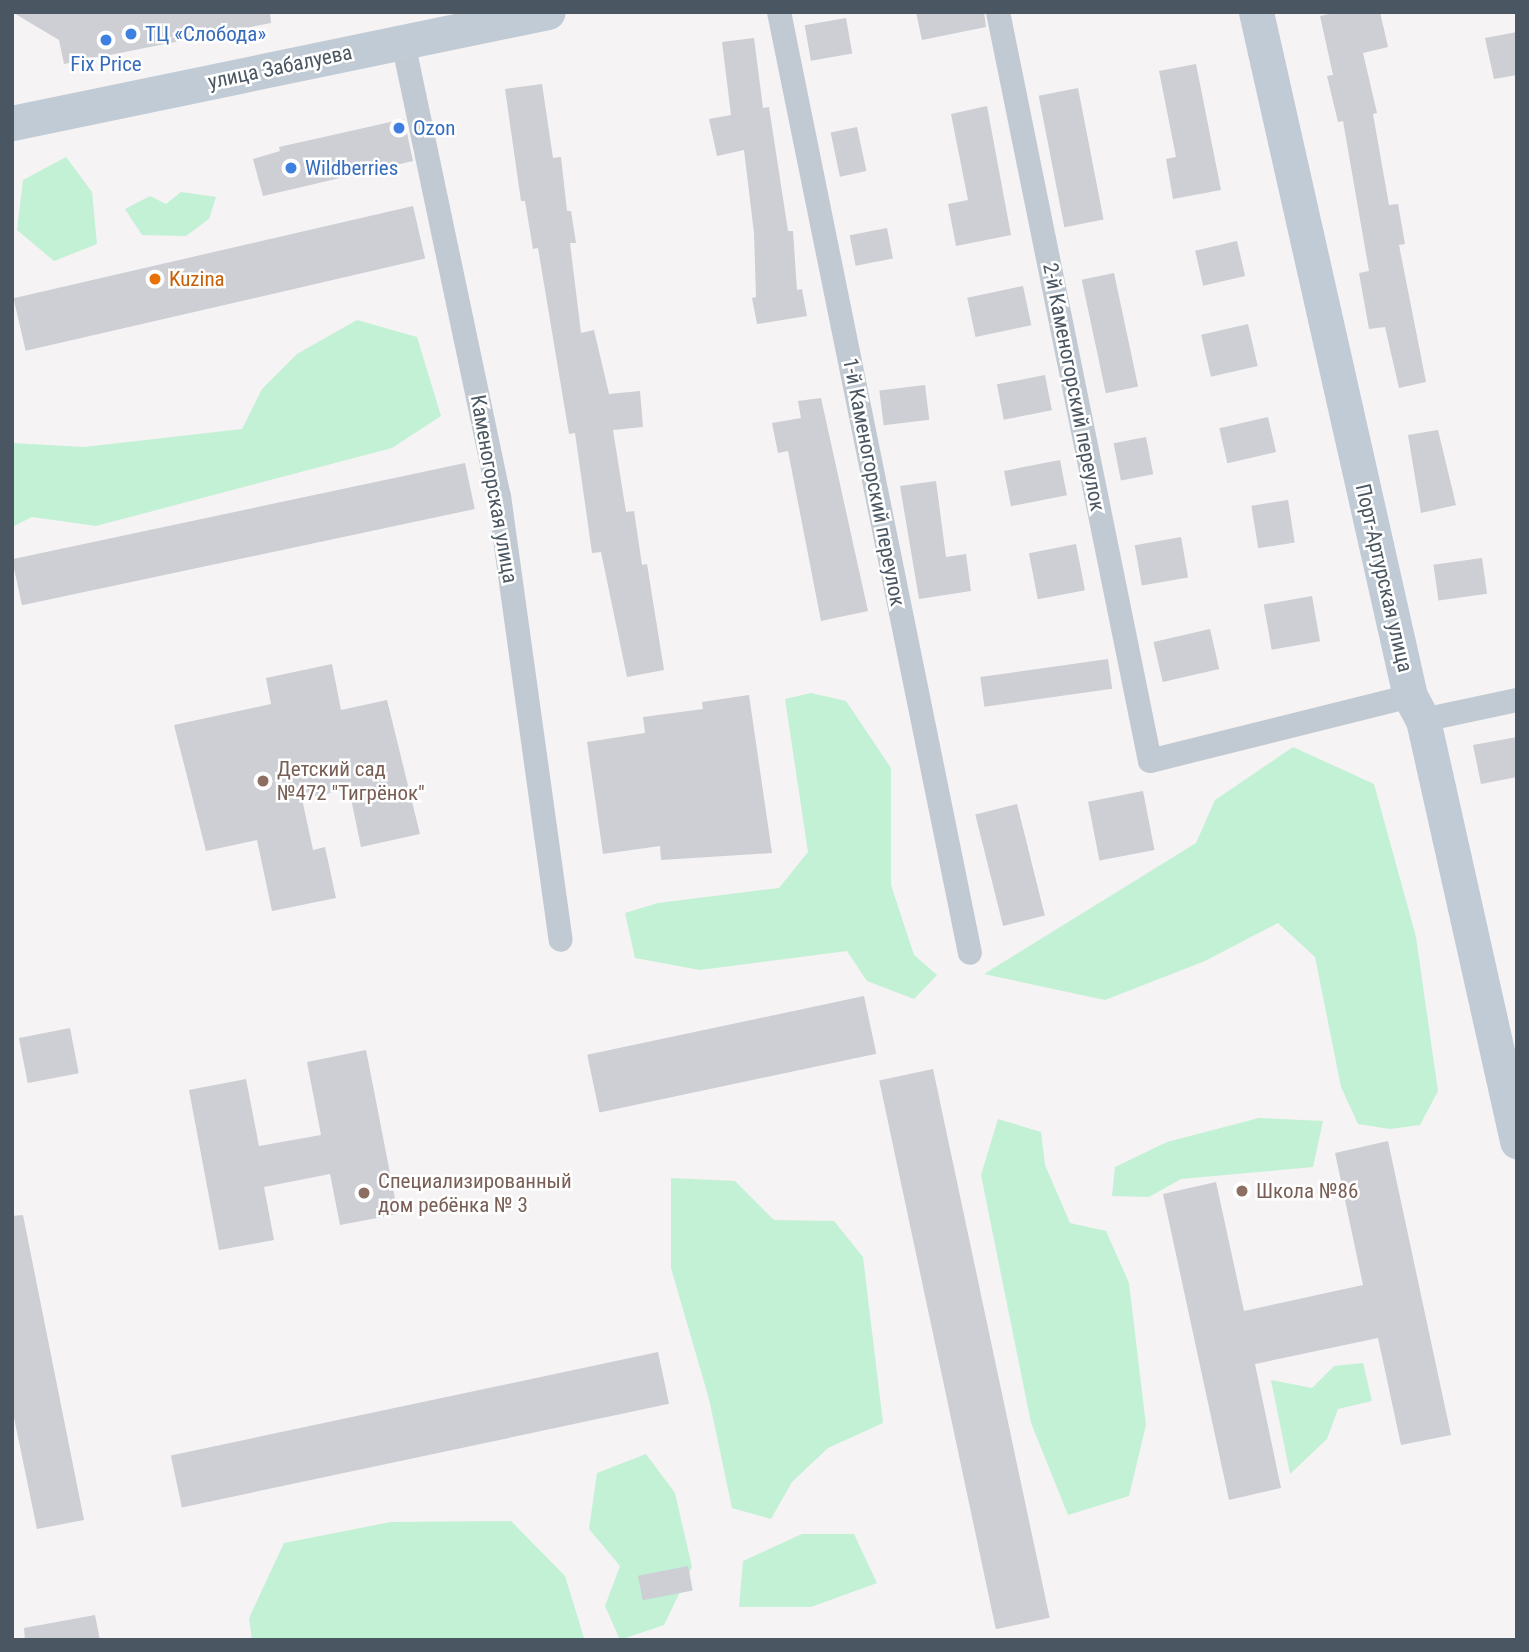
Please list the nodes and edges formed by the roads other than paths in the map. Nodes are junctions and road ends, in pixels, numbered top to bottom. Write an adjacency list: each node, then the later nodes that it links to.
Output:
1 (548, 12): 5 (street, улица Забалуева)
2 (779, 12): 10 (street, 1-й Каменогорский переулок)
3 (998, 12): 8 (street, 2-й Каменогорский переулок)
4 (1256, 12): 8 (street, Порт-Артурская улица)
5 (403, 42): 6 (street, улица Забалуева); 9 (street, Каменогорская улица)
6 (12, 123)
7 (1517, 700): 8 (street)
8 (1417, 708): 11 (street, Порт-Артурская улица)
9 (561, 940)
10 (970, 953)
11 (1517, 1142)

